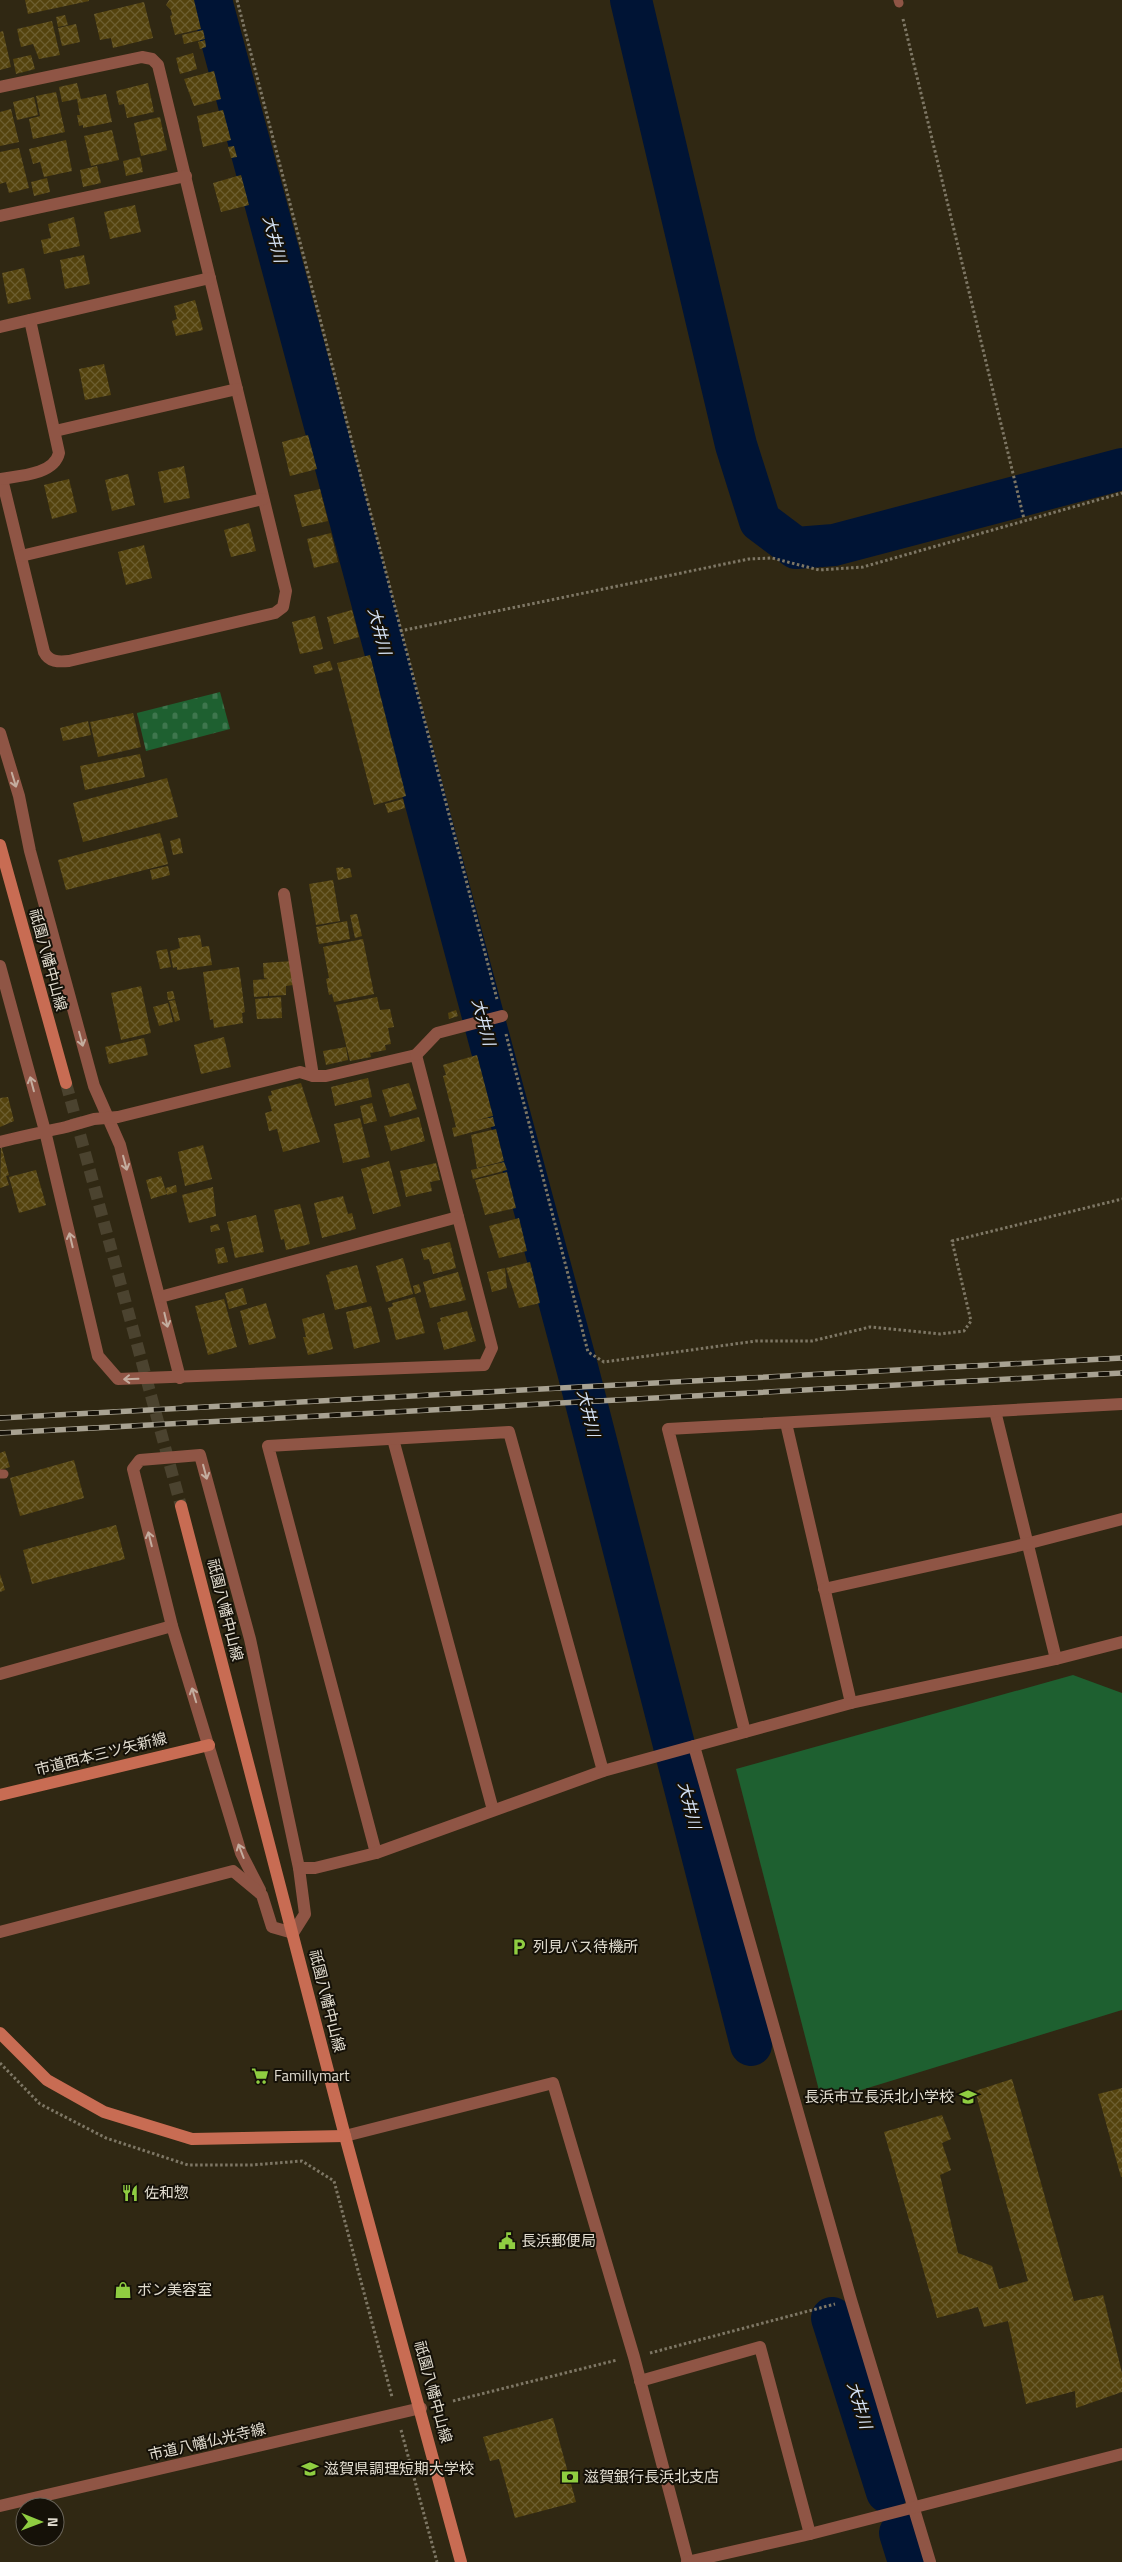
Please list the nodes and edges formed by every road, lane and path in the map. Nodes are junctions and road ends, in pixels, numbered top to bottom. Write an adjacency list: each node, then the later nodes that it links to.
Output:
1 (237, 0): 16 (path)
2 (898, 2): 14 (path)
3 (0, 87): 4 (street)
4 (186, 176): 5 (street); 6 (street)
5 (0, 216)
6 (210, 278): 7 (street); 9 (street)
7 (30, 320): 8 (street); 10 (street)
8 (0, 327)
9 (237, 389): 10 (street); 13 (street)
10 (55, 431): 11 (street)
11 (1, 479): 15 (street)
12 (1122, 493): 14 (path)
13 (263, 498): 15 (street); 15 (street)
14 (1024, 520): 16 (path)
15 (21, 556)
16 (400, 631): 21 (path)
17 (0, 733): 25 (street, one-way to 25)
18 (0, 845): 24 (main road, 祇園八幡中山線)
19 (284, 894): 23 (street)
20 (0, 966): 26 (street, one-way to 20)
21 (498, 1017): 22 (street); 28 (path)
22 (416, 1055): 23 (street); 29 (street)
23 (313, 1076): 25 (street)
24 (66, 1083)
25 (108, 1118): 26 (street); 30 (street, one-way to 30)
26 (45, 1131): 27 (street); 31 (street, one-way to 26)
27 (0, 1142)
28 (1122, 1199)
29 (458, 1217): 30 (street); 31 (street)
30 (160, 1297): 31 (street, one-way to 31)
31 (180, 1378)
32 (1122, 1404): 33 (street)
33 (995, 1411): 34 (street); 38 (street)
34 (786, 1423): 39 (street); 45 (street)
35 (393, 1439): 48 (street); 50 (street); 51 (street)
36 (181, 1506): 55 (main road, 祇園八幡中山線)
37 (1122, 1520): 38 (street)
38 (1026, 1544): 39 (street); 42 (street)
39 (824, 1589): 44 (street)
40 (172, 1626): 43 (street); 46 (street, one-way to 40); 52 (street, one-way to 52)
41 (1122, 1642): 42 (street)
42 (1056, 1659): 44 (street)
43 (0, 1674)
44 (851, 1703): 45 (street)
45 (745, 1732): 47 (street)
46 (209, 1745): 49 (main road, 市道西本三ツ矢新線); 53 (street, one-way to 46)
47 (691, 1747): 48 (street); 64 (street)
48 (603, 1771): 50 (street)
49 (0, 1795)
50 (493, 1810): 51 (street)
51 (376, 1853): 52 (street)
52 (299, 1868): 55 (street)
53 (262, 1895): 54 (street); 55 (street)
54 (0, 1932)
55 (293, 1933): 58 (main road, 祇園八幡中山線)
56 (0, 2033): 58 (main road)
57 (0, 2063): 61 (path)
58 (345, 2136): 59 (street); 60 (main road, 祇園八幡中山線)
59 (640, 2381): 65 (street); 68 (street)
60 (420, 2408): 61 (street, 市道八幡仏光寺線); 67 (main road, 祇園八幡中山線)
61 (397, 2414): 63 (street, 市道八幡仏光寺線); 66 (path)
62 (1122, 2454): 64 (street)
63 (0, 2506)
64 (914, 2508): 65 (street); 69 (street)
65 (810, 2534): 68 (street)
66 (437, 2562)
67 (461, 2562)
68 (688, 2562)
69 (930, 2562)

